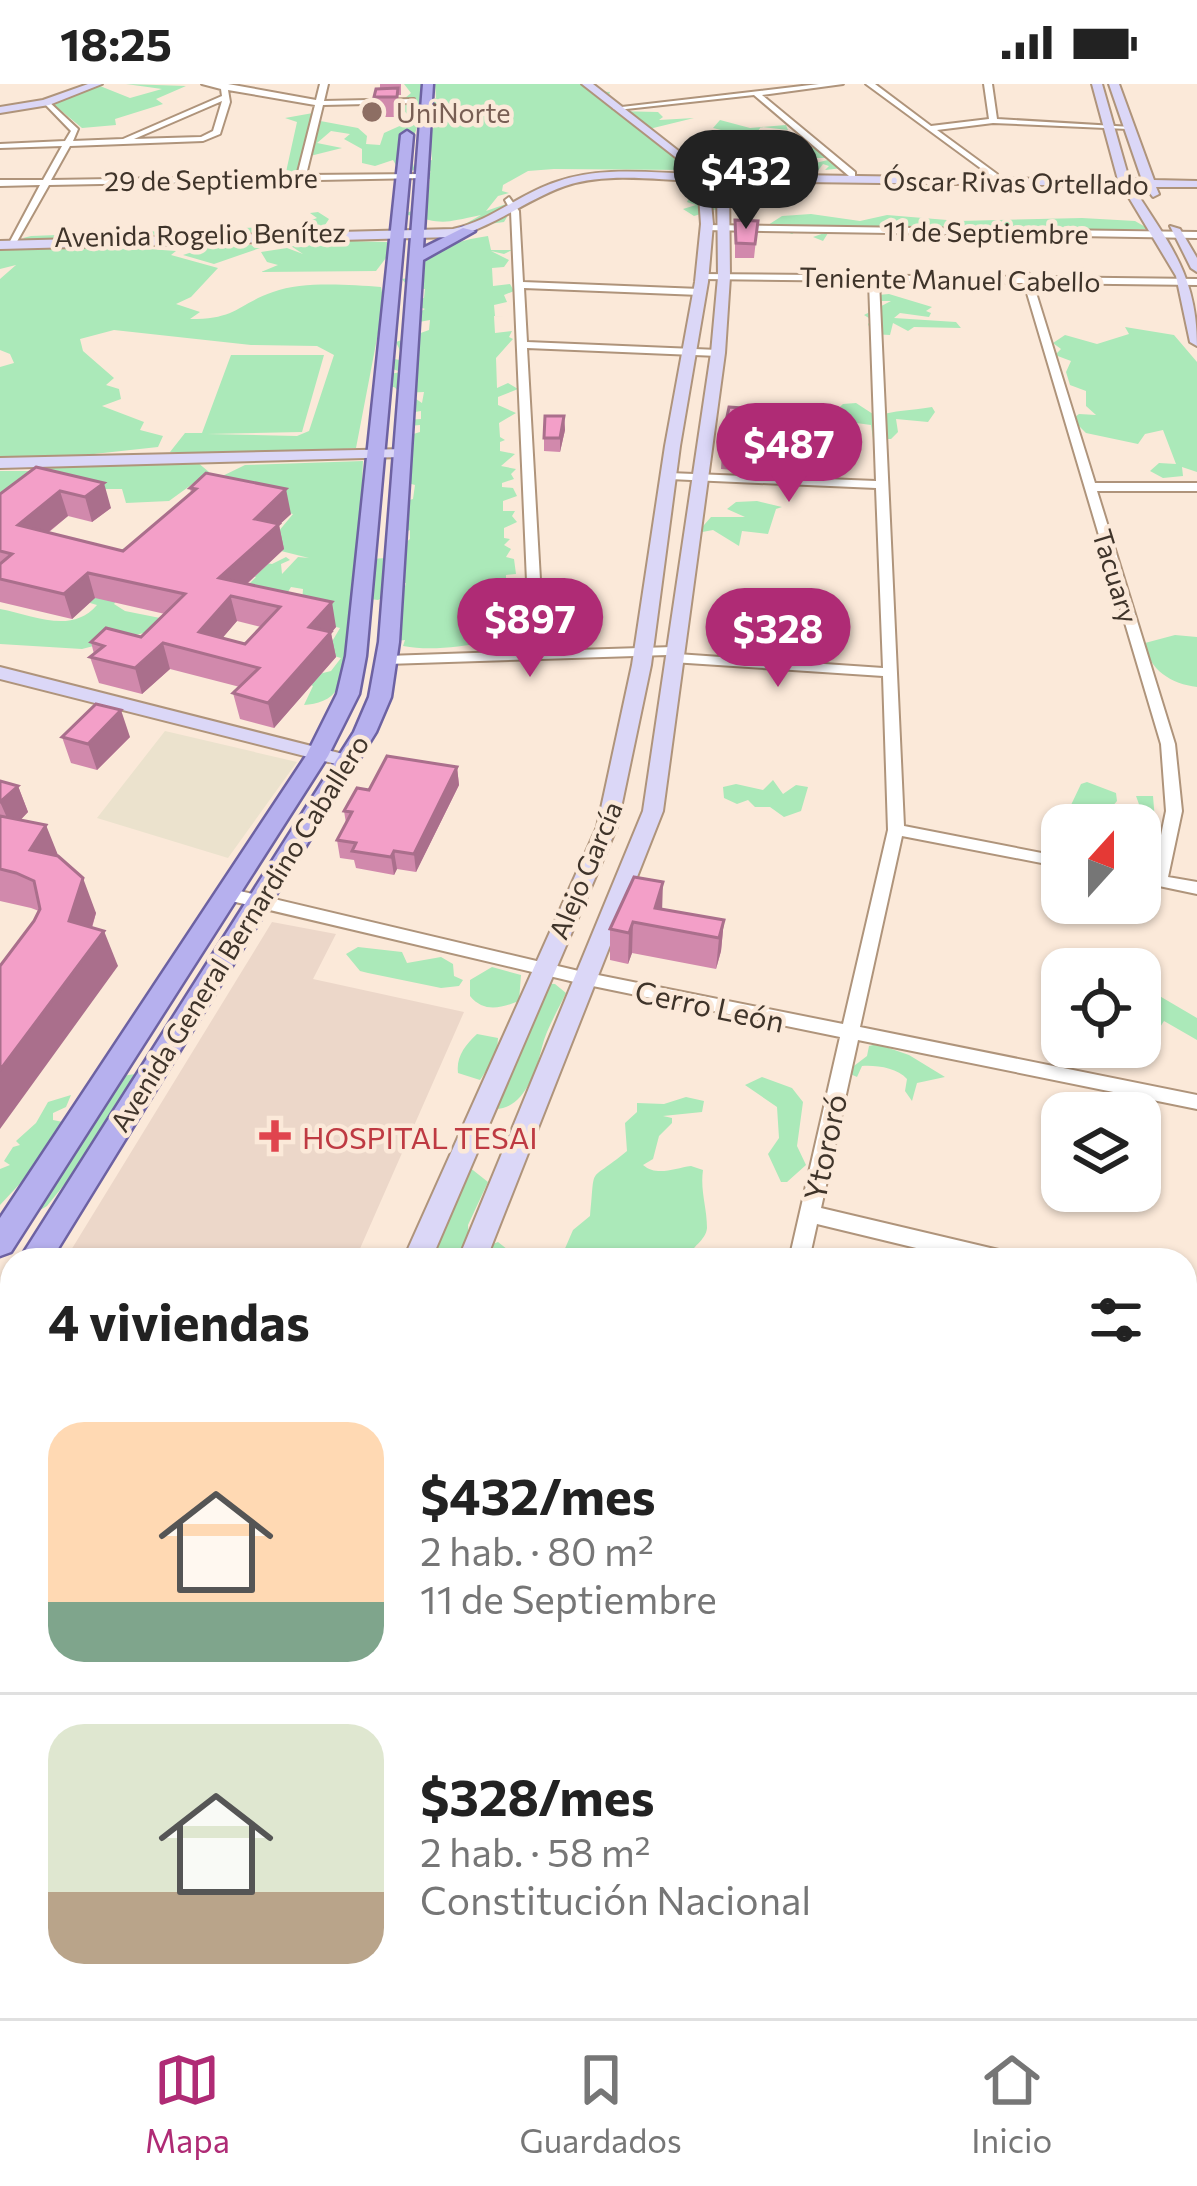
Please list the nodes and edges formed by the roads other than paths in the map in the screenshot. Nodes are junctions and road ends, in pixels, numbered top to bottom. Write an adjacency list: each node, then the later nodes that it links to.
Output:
1 (97, 84): 18 (street)
2 (206, 84): 14 (street)
3 (324, 84): 19 (street)
4 (412, 84): 17 (main road, Avenida General Bernardino Caballero)
5 (428, 84): 33 (main road, Avenida General Bernardino Caballero)
6 (587, 84): 20 (street)
7 (603, 84): 20 (street)
8 (704, 84): 16 (street)
9 (839, 84): 15 (street)
10 (870, 84): 24 (street)
11 (988, 84): 22 (street)
12 (1097, 84): 23 (street)
13 (1114, 84): 25 (street)
14 (225, 89): 19 (street); 26 (street); 26 (street)
15 (754, 92): 16 (street); 31 (street)
16 (718, 96): 20 (street)
17 (410, 101): 19 (street); 32 (main road, Avenida General Bernardino Caballero)
18 (46, 103): 21 (street); 27 (street)
19 (320, 103): 35 (street)
20 (624, 107): 29 (street); 36 (street)
21 (0, 110)
22 (993, 122): 23 (street); 24 (street)
23 (1108, 126): 25 (street); 37 (street)
24 (931, 128): 34 (street)
25 (1128, 128): 38 (street)
26 (116, 144): 27 (street)
27 (69, 145): 28 (street); 40 (street)
28 (0, 146)
29 (680, 168): 30 (street); 36 (street); 42 (street, Óscar Rivas Ortellado)
30 (659, 172): 36 (street, Óscar Rivas Ortellado); 42 (street, Óscar Rivas Ortellado)
31 (852, 174): 34 (street, Óscar Rivas Ortellado); 36 (street, Óscar Rivas Ortellado)
32 (403, 176): 33 (street, 29 de Septiembre); 35 (street, 29 de Septiembre); 48 (main road, Avenida General Bernardino Caballero)
33 (422, 176): 43 (main road, Avenida General Bernardino Caballero)
34 (994, 176): 37 (street, Óscar Rivas Ortellado)
35 (301, 177): 40 (street, 29 de Septiembre)
36 (711, 178): 37 (street, Óscar Rivas Ortellado); 44 (street, Alejo García)
37 (1126, 180): 38 (street, Óscar Rivas Ortellado); 46 (street)
38 (1146, 181): 39 (street, Óscar Rivas Ortellado); 46 (street)
39 (1197, 181)
40 (46, 182): 41 (street, 29 de Septiembre); 49 (street)
41 (0, 183)
42 (513, 208): 45 (street, Óscar Rivas Ortellado); 45 (street, Óscar Rivas Ortellado); 55 (street)
43 (421, 210): 45 (main road); 48 (main road, Avenida General Bernardino Caballero)
44 (715, 224): 46 (street, 11 de Septiembre); 51 (street, Alejo García)
45 (465, 228): 48 (street, Óscar Rivas Ortellado); 50 (main road)
46 (1165, 230): 47 (street, 11 de Septiembre); 53 (street)
47 (1197, 231)
48 (401, 233): 49 (street, Avenida Rogelio Benítez); 50 (main road, Avenida General Bernardino Caballero); 61 (main road, Avenida General Bernardino Caballero)
49 (6, 242)
50 (417, 257): 60 (main road, Avenida General Bernardino Caballero)
51 (711, 277): 52 (street, Teniente Manuel Cabello); 54 (street, Teniente Manuel Cabello); 55 (street); 58 (street, Alejo García); 59 (street, Alejo García)
52 (1027, 277): 53 (street, Teniente Manuel Cabello); 54 (street, Teniente Manuel Cabello); 66 (street, Tacuary)
53 (1191, 277): 56 (street)
54 (874, 278): 65 (street)
55 (518, 285): 57 (street)
56 (1197, 342)
57 (520, 345): 58 (street); 70 (street)
58 (689, 351): 59 (street); 63 (street, Alejo García)
59 (718, 353): 64 (street, Alejo García)
60 (401, 452): 61 (street); 71 (main road, Avenida General Bernardino Caballero)
61 (375, 453): 62 (street); 74 (main road, Avenida General Bernardino Caballero)
62 (0, 463)
63 (669, 476): 64 (street); 68 (street, Alejo García)
64 (700, 478): 65 (street); 69 (street, Alejo García)
65 (879, 485): 72 (street)
66 (1089, 487): 67 (street); 78 (street, Tacuary)
67 (1197, 487)
68 (644, 651): 69 (street); 70 (street); 85 (street, Alejo García)
69 (673, 654): 72 (street); 86 (street, Alejo García)
70 (537, 655): 71 (street)
71 (387, 660): 75 (main road, Avenida General Bernardino Caballero)
72 (888, 672): 76 (street)
73 (0, 673): 74 (street)
74 (317, 755): 75 (street); 81 (main road, Avenida General Bernardino Caballero)
75 (348, 761): 82 (main road, Avenida General Bernardino Caballero)
76 (896, 830): 77 (street); 87 (street, Ytororó)
77 (1041, 858)
78 (1161, 872)
79 (1161, 881): 80 (street)
80 (1197, 887)
81 (226, 894): 82 (street, Cerro León); 83 (main road, Avenida General Bernardino Caballero)
82 (260, 901): 84 (main road, Avenida General Bernardino Caballero); 85 (street, Cerro León)
83 (198, 938): 84 (main road); 88 (main road, Avenida General Bernardino Caballero)
84 (232, 946): 89 (main road, Avenida General Bernardino Caballero)
85 (543, 968): 86 (street, Cerro León); 94 (street, Alejo García)
86 (584, 978): 87 (street, Cerro León); 95 (street, Alejo García)
87 (848, 1035): 90 (street, Cerro León); 91 (street, Ytororó)
88 (126, 1048): 89 (main road); 92 (main road, Avenida General Bernardino Caballero)
89 (163, 1056): 93 (main road, Avenida General Bernardino Caballero)
90 (1197, 1102)
91 (809, 1214): 96 (street, Ytororó); 97 (street)
92 (0, 1243)
93 (42, 1248)
94 (422, 1248)
95 (477, 1248)
96 (802, 1248)
97 (952, 1248)

